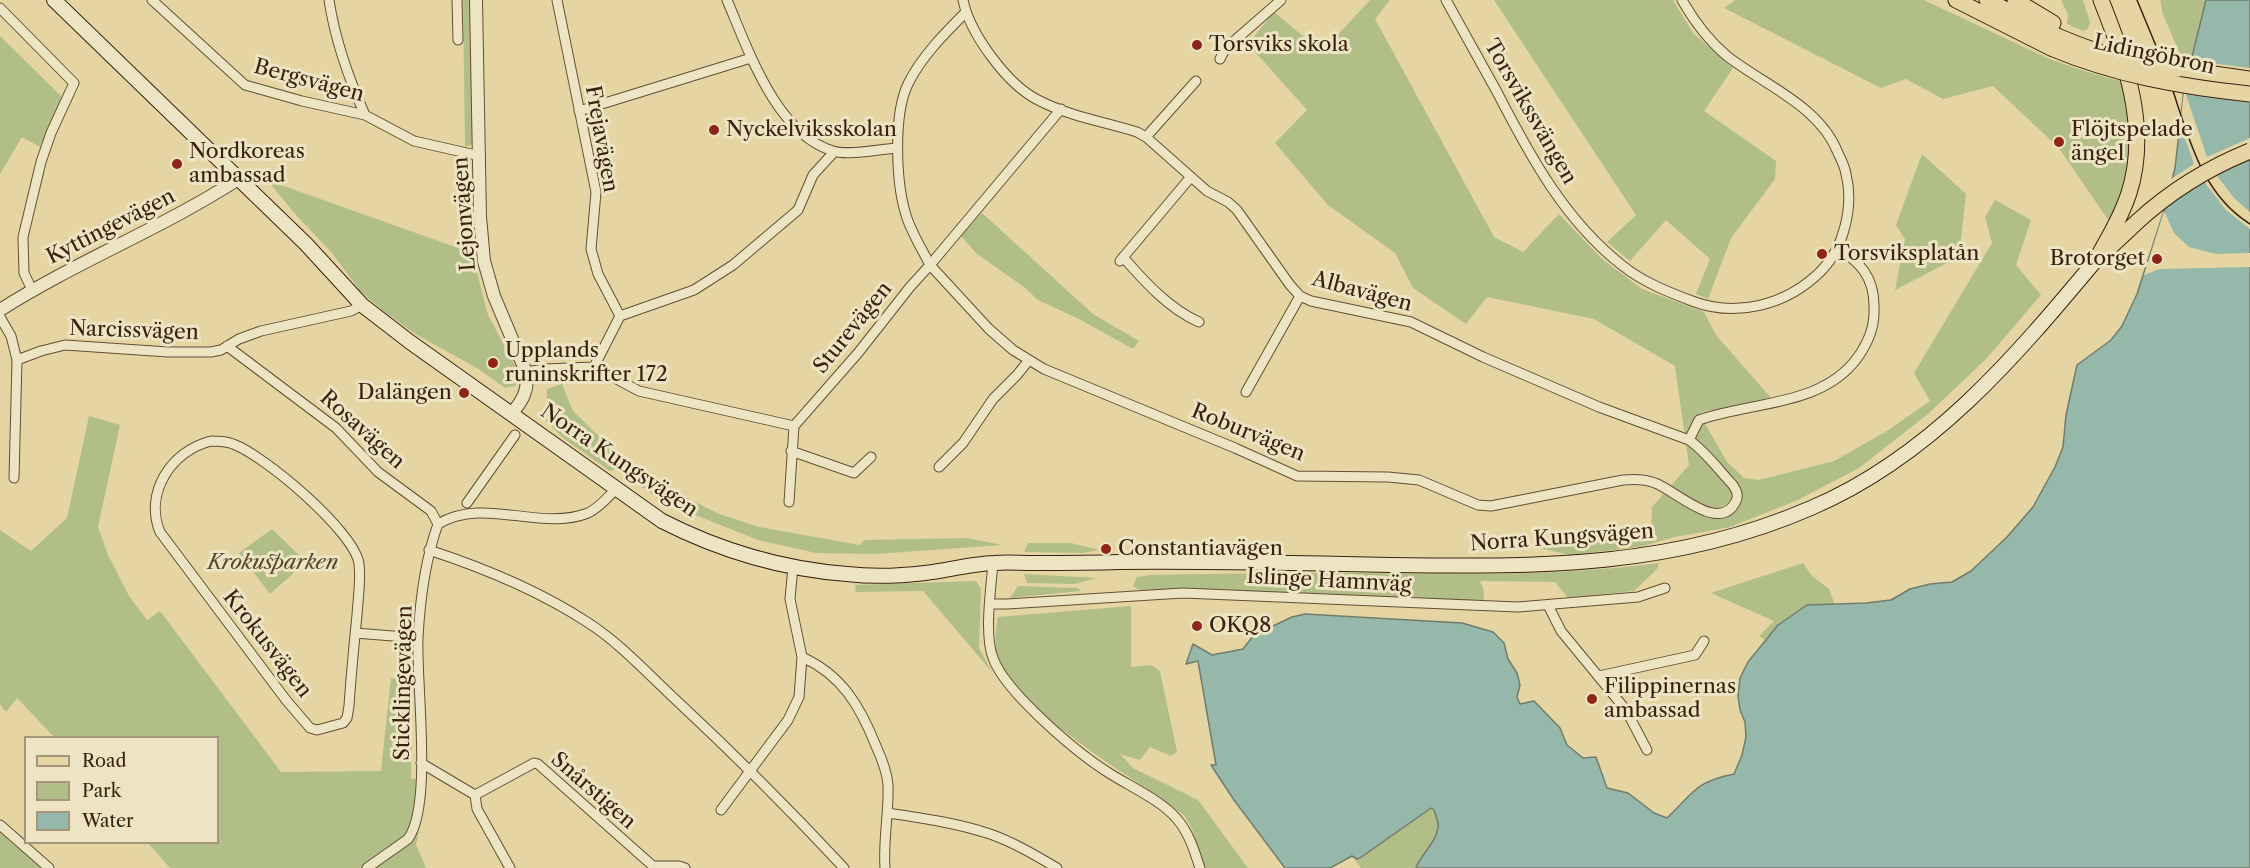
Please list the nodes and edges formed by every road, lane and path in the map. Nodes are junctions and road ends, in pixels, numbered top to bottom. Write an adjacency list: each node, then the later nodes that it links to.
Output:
1 (54, 0): 33 (main road, Norra Kungsvägen)
2 (152, 0): 27 (street, Bergsvägen)
3 (329, 0): 27 (street)
4 (457, 0): 19 (street)
5 (476, 0): 32 (street, Lejonvägen)
6 (557, 0): 26 (street, Frejavägen)
7 (727, 0): 20 (street)
8 (963, 0): 17 (street)
9 (1281, 0): 21 (street)
10 (1446, 0): 35 (street, Torsvikssvängen)
11 (1682, 0): 35 (street, Torsvikssvängen)
12 (1987, 0): 18 (main road)
13 (2015, 0): 18 (main road)
14 (2100, 0): 36 (main road, bridge)
15 (1958, 2): 18 (main road)
16 (0, 8): 38 (street)
17 (966, 12): 25 (street, Albavägen); 29 (street)
18 (2056, 37): 22 (main road, Lidingöbron, bridge); 24 (main road, Lidingöbron, bridge)
19 (458, 40)
20 (751, 58): 26 (street); 31 (street)
21 (1220, 59)
22 (2250, 79)
23 (1196, 81): 28 (street)
24 (2250, 94)
25 (1061, 109): 28 (street, Albavägen); 37 (street, Sturevägen)
26 (579, 111): 42 (street, Frejavägen)
27 (365, 115): 32 (street, Bergsvägen)
28 (1146, 137): 34 (street, Albavägen)
29 (897, 148): 31 (street); 37 (street)
30 (2250, 151): 36 (main road, bridge)
31 (834, 152): 42 (street)
32 (480, 156): 49 (street, Lejonvägen)
33 (240, 178): 38 (street, Kyttingevägen); 40 (main road, Norra Kungsvägen)
34 (1190, 178): 39 (street, Albavägen); 44 (street)
35 (1838, 248): 54 (street)
36 (2096, 260): 65 (main road, Norra Kungsvägen)
37 (930, 265): 47 (street, Roburvägen); 52 (street, Sturevägen)
38 (32, 290): 41 (street, Kyttingevägen)
39 (1300, 296): 50 (street); 54 (street, Albavägen)
40 (362, 305): 45 (street, Narcissvägen); 51 (main road, Norra Kungsvägen)
41 (0, 310)
42 (620, 316): 48 (street)
43 (0, 317): 46 (street)
44 (1199, 322)
45 (227, 346): 46 (street, Narcissvägen); 63 (street, Rosavägen)
46 (17, 360): 58 (street)
47 (1029, 360): 57 (street); 62 (street, Roburvägen)
48 (594, 367): 49 (street); 52 (street)
49 (526, 372): 51 (street)
50 (1246, 392)
51 (512, 413): 59 (main road, Norra Kungsvägen)
52 (794, 426): 55 (street)
53 (515, 435): 61 (street)
54 (1689, 440): 62 (street, Albavägen)
55 (791, 451): 56 (street); 60 (street)
56 (870, 457)
57 (939, 467)
58 (14, 478)
59 (616, 489): 63 (street); 66 (main road, Norra Kungsvägen)
60 (789, 502)
61 (467, 503)
62 (1735, 504)
63 (438, 524): 64 (street, Sticklingevägen)
64 (429, 550): 71 (street, Sticklingevägen); 77 (street)
65 (993, 562): 66 (main road, Norra Kungsvägen); 68 (street)
66 (793, 567): 73 (street)
67 (1665, 588): 69 (street, Islinge Hamnväg)
68 (990, 604): 69 (street, Islinge Hamnväg); 90 (street)
69 (1548, 605): 74 (street)
70 (355, 633): 70 (street, Krokusvägen); 71 (street)
71 (418, 638): 76 (street, Sticklingevägen)
72 (1704, 641): 74 (street)
73 (802, 657): 77 (street); 80 (street)
74 (1599, 676): 75 (street)
75 (1647, 750)
76 (421, 764): 78 (street); 84 (street, Sticklingevägen)
77 (751, 770): 79 (street); 87 (street)
78 (475, 795): 82 (street, Snårstigen); 85 (street)
79 (721, 810)
80 (888, 813): 88 (street); 89 (street)
81 (0, 825): 83 (street)
82 (653, 867): 86 (street, Snårstigen)
83 (49, 868)
84 (367, 868)
85 (510, 868)
86 (685, 868)
87 (844, 868)
88 (885, 868)
89 (1057, 868)
90 (1200, 868)

